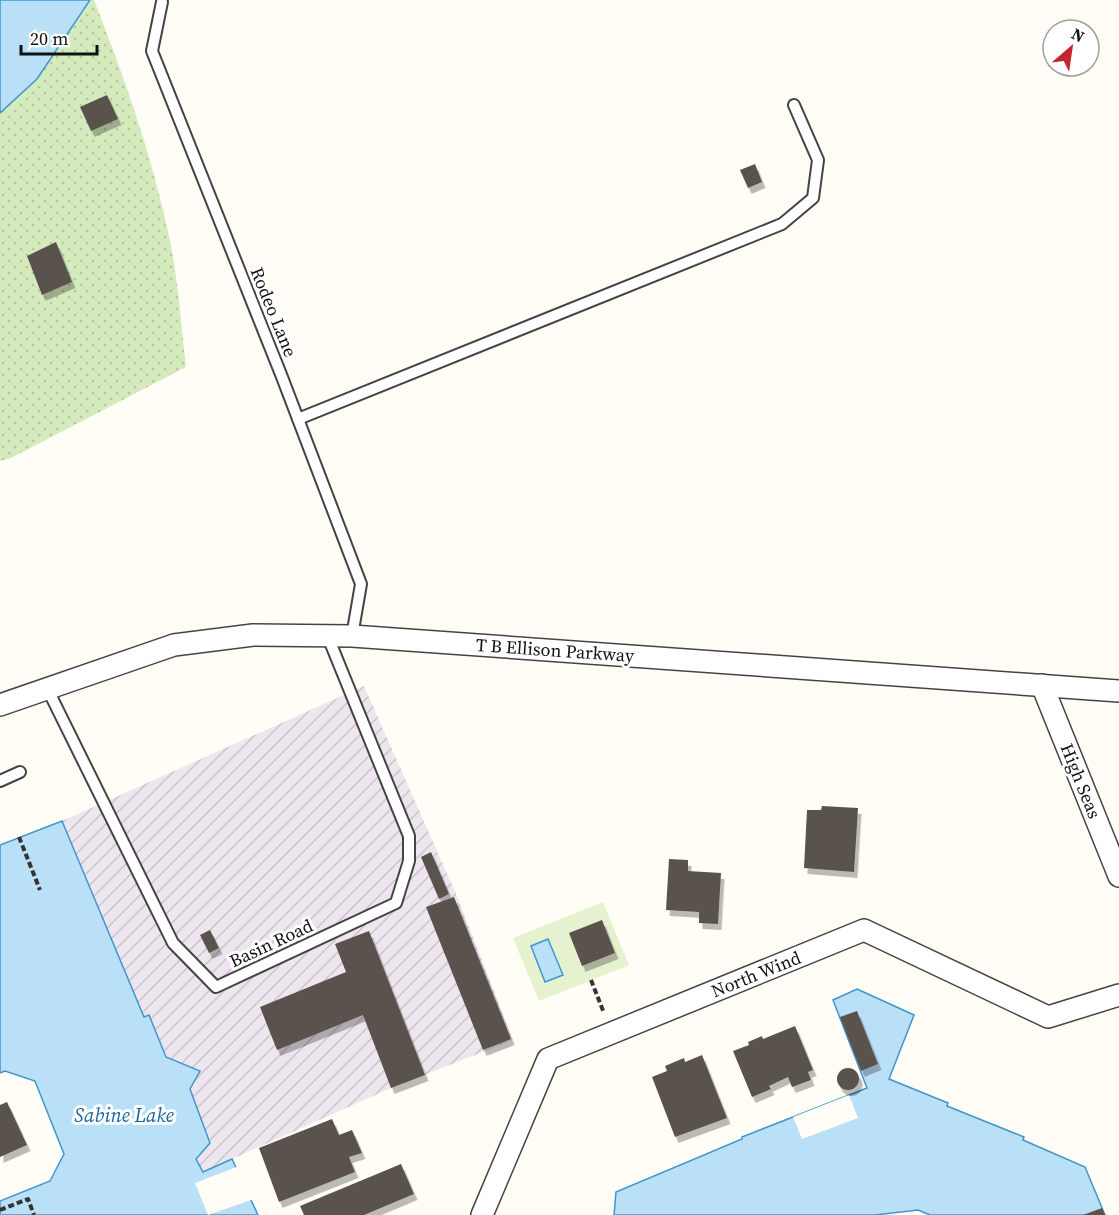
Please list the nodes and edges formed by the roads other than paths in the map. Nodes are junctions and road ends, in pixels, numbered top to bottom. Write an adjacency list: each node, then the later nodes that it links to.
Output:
1 (162, 2): 3 (lane, Rodeo Lane)
2 (794, 105): 3 (lane)
3 (298, 419): 4 (lane, Rodeo Lane)
4 (352, 636): 5 (street, T B Ellison Parkway); 6 (street, T B Ellison Parkway)
5 (328, 637): 7 (street, T B Ellison Parkway); 7 (lane, Basin Road)
6 (1041, 685): 8 (street, T B Ellison Parkway); 12 (street, High Seas)
7 (48, 688): 9 (street, T B Ellison Parkway)
8 (1119, 690)
9 (0, 705)
10 (20, 772): 11 (lane)
11 (0, 781)
12 (1119, 876)
13 (1119, 995): 14 (street, North Wind)
14 (482, 1215)

